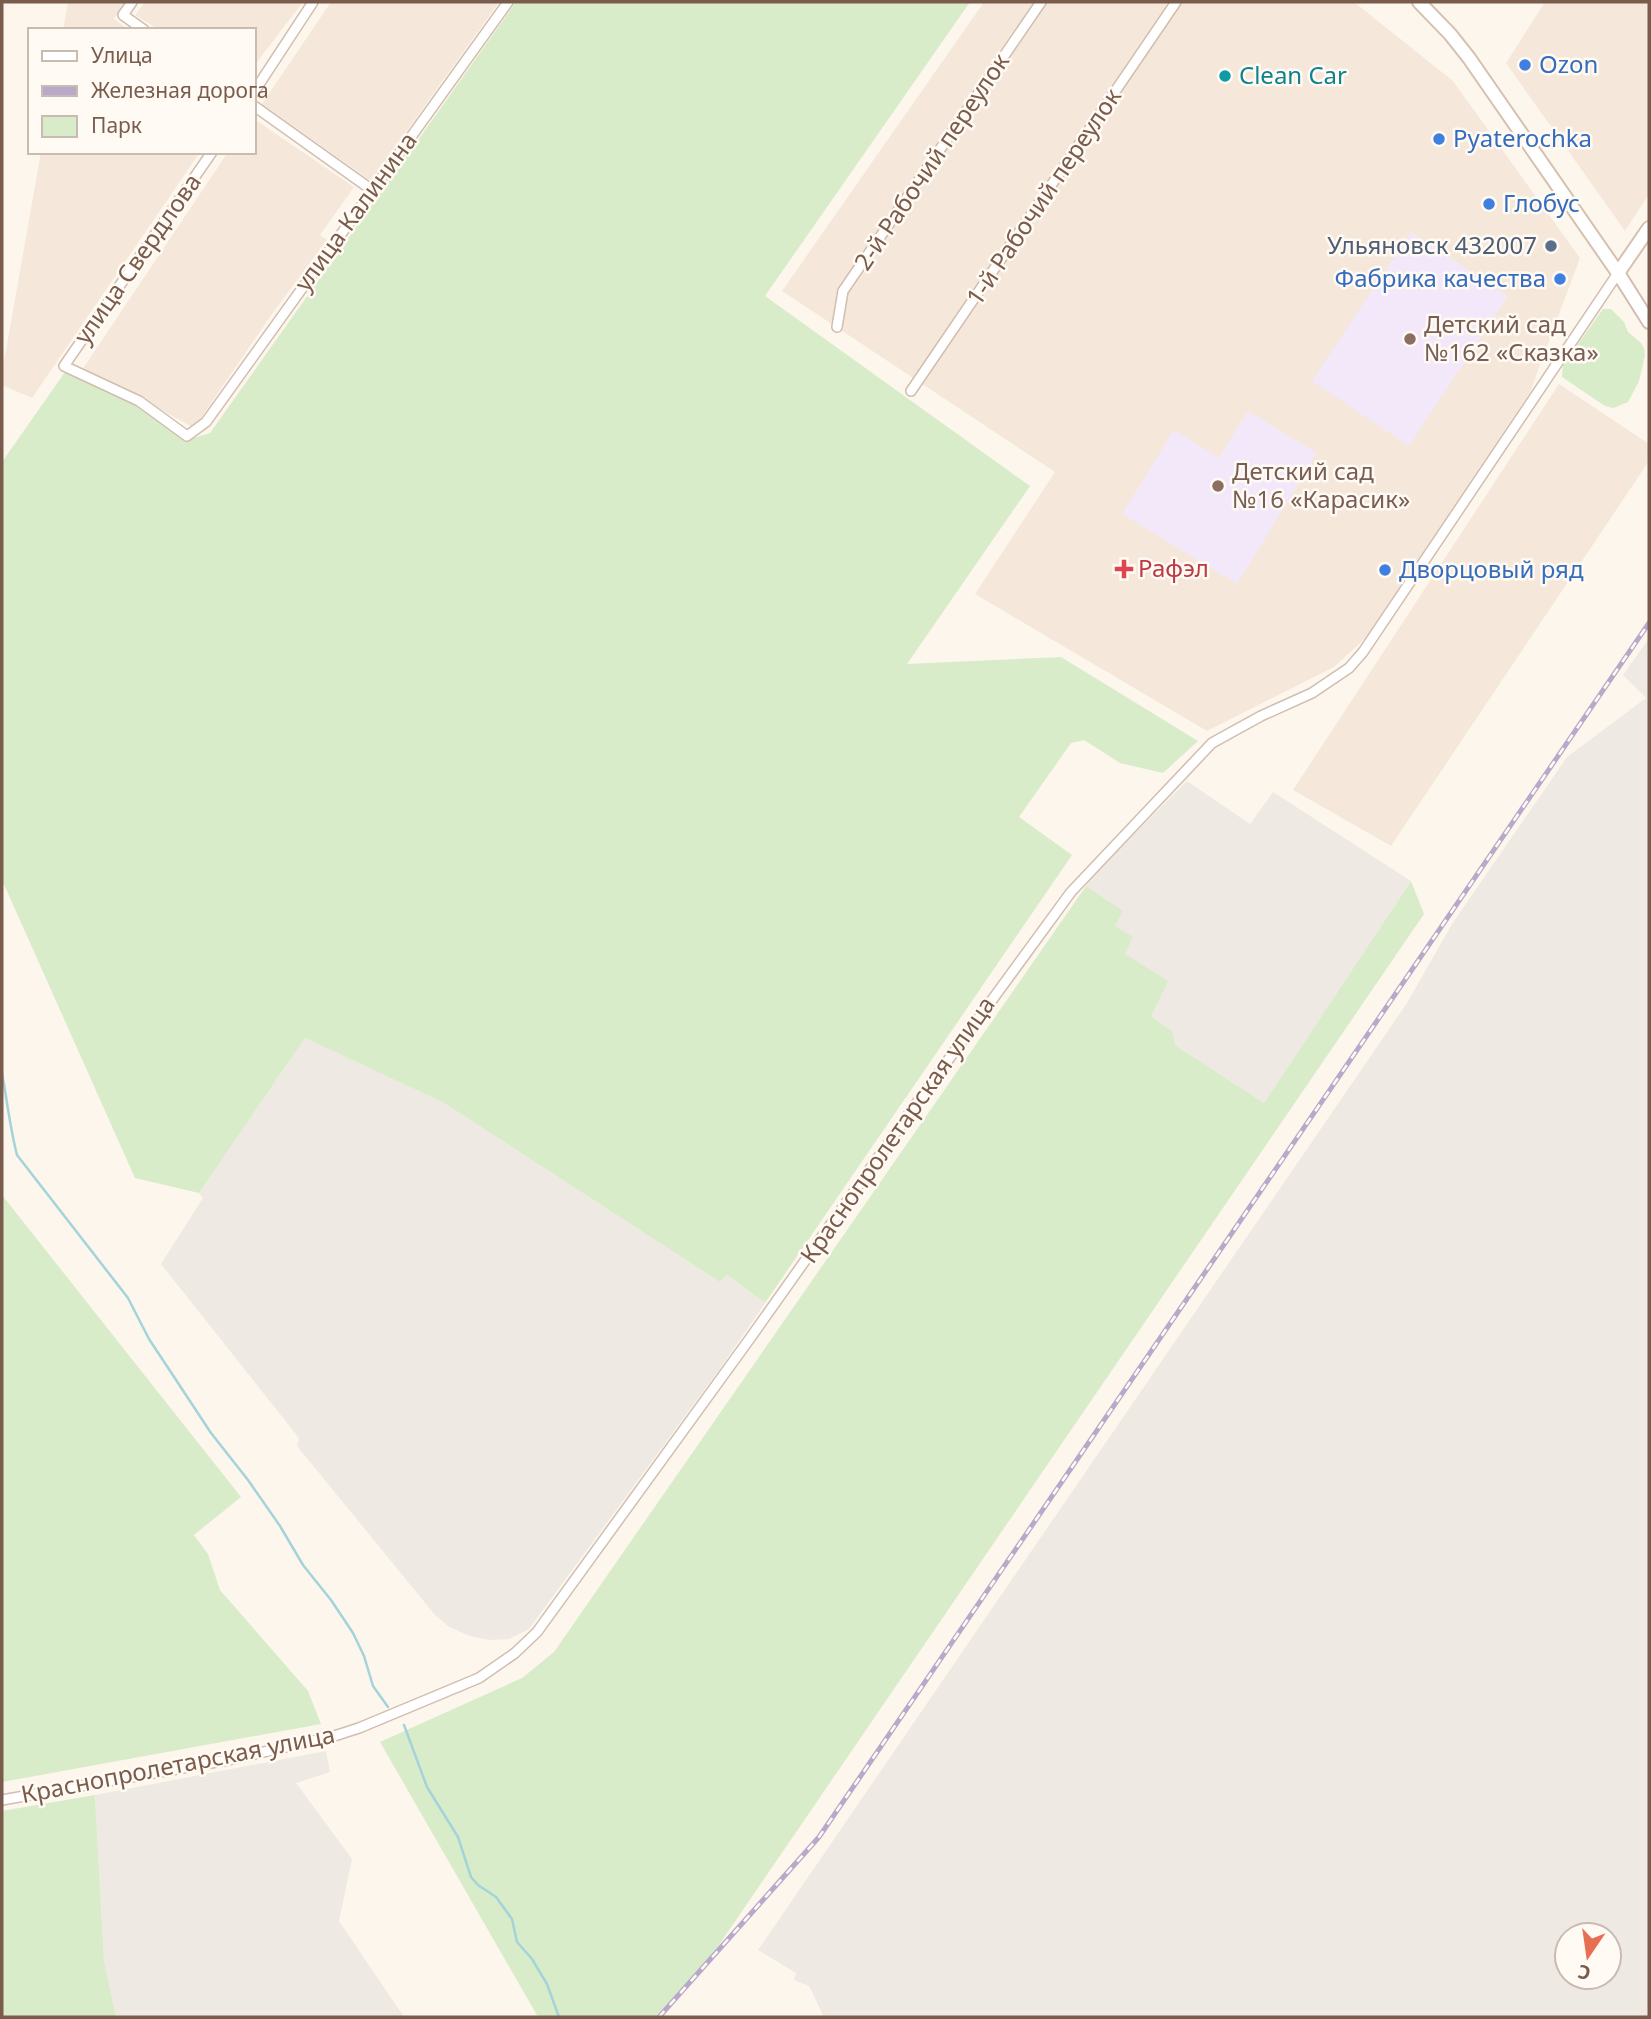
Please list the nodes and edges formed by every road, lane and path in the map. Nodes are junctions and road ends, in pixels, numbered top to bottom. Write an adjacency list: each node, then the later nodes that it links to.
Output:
1 (132, 2): 7 (street)
2 (313, 2): 8 (street)
3 (508, 2): 11 (street, улица Калинина)
4 (1041, 2): 15 (street, 2-й Рабочий переулок)
5 (1176, 2): 16 (street, 1-й Рабочий переулок)
6 (1419, 2): 13 (main road)
7 (141, 28)
8 (256, 89)
9 (256, 107): 11 (street)
10 (211, 154): 17 (street, улица Свердлова)
11 (372, 190): 17 (street, улица Калинина)
12 (1649, 229): 13 (main road, Краснопролетарская улица)
13 (1618, 273): 14 (main road); 18 (street, Краснопролетарская улица)
14 (1649, 322)
15 (837, 327)
16 (911, 391)
17 (206, 422)
18 (2, 1800)

